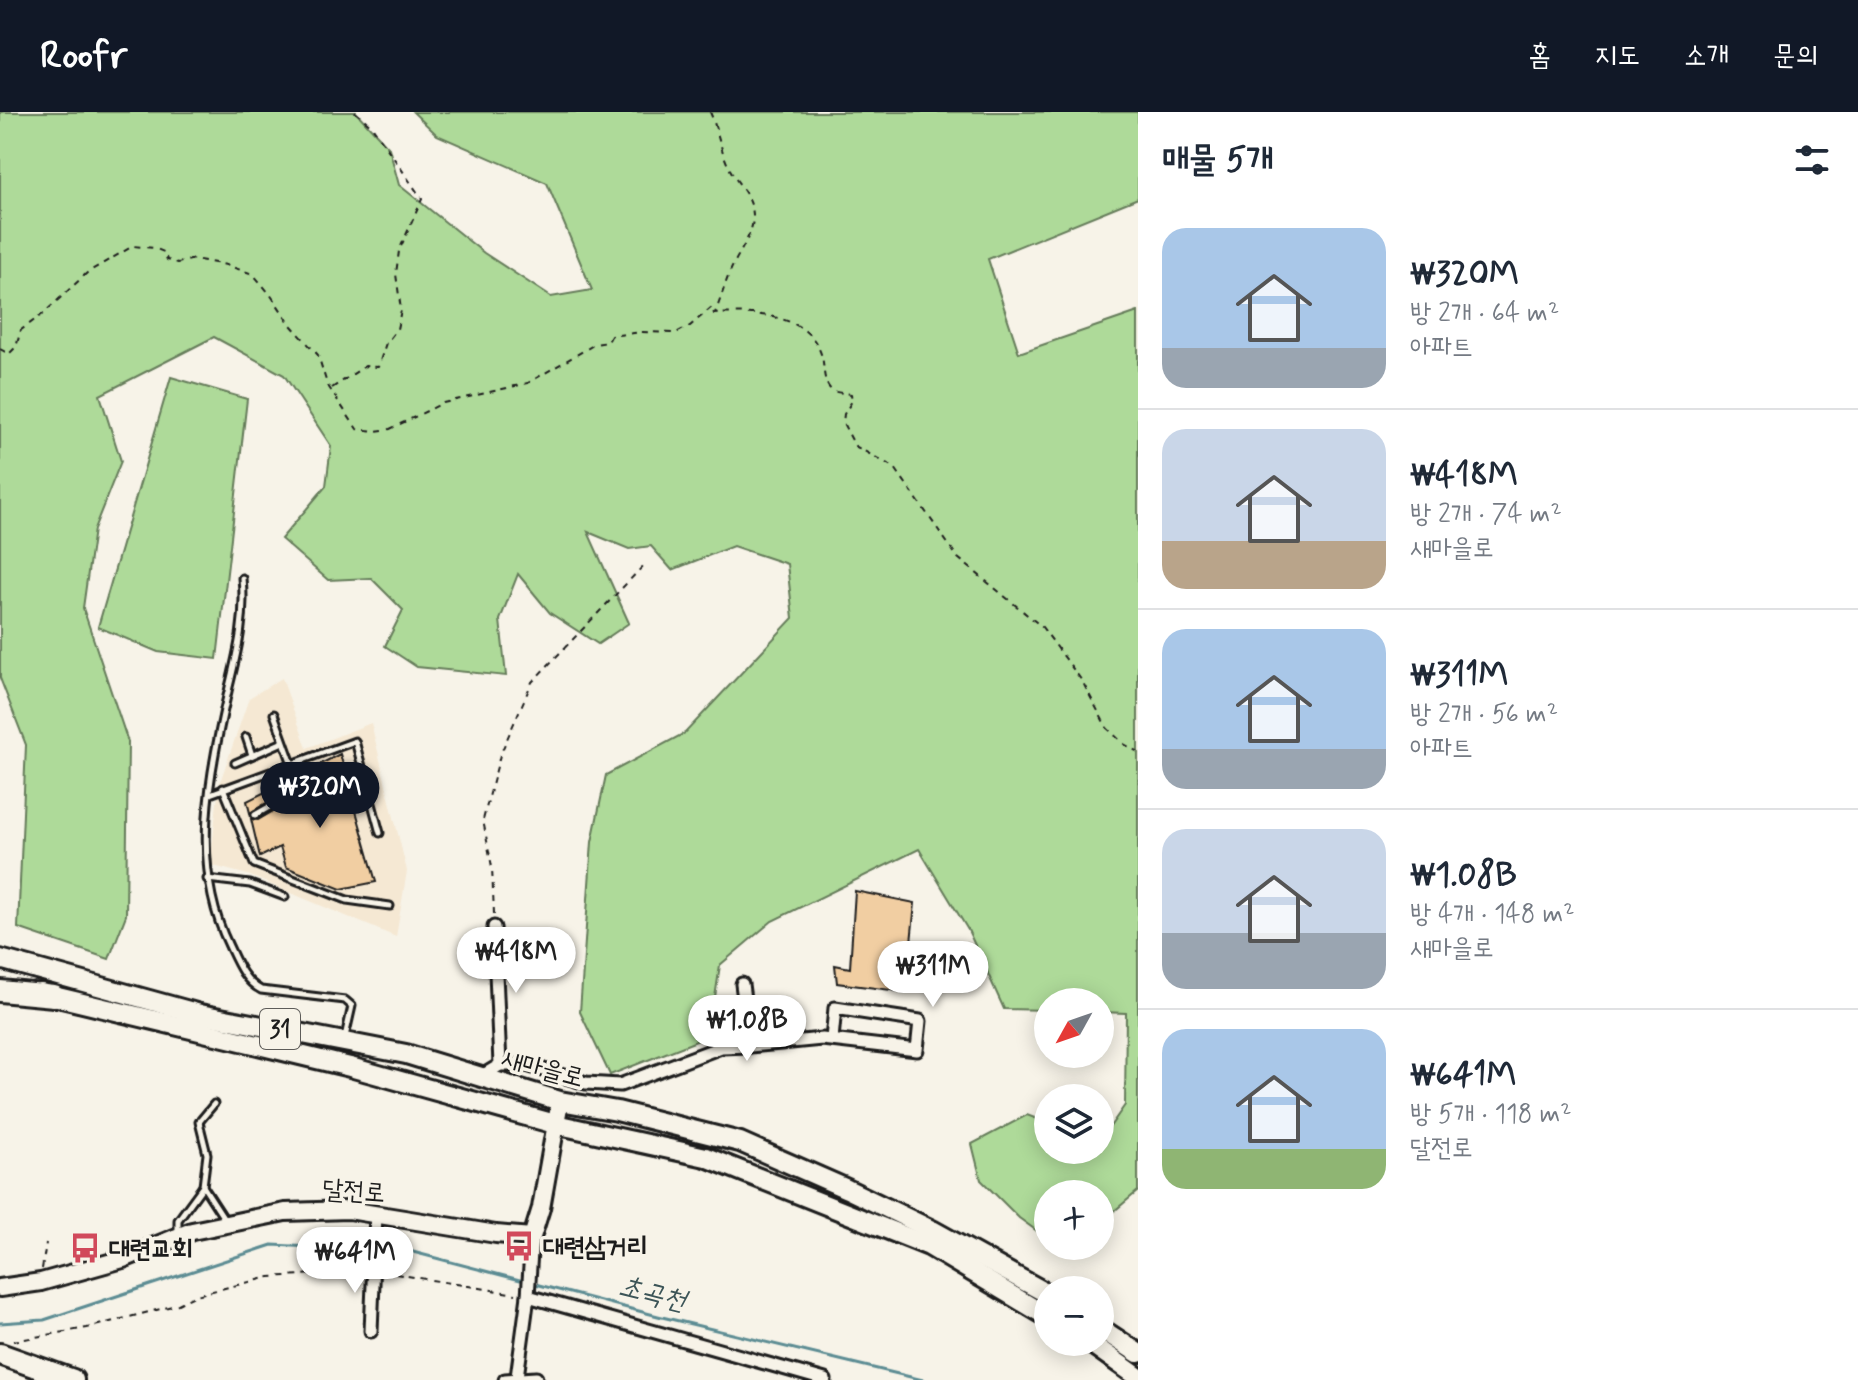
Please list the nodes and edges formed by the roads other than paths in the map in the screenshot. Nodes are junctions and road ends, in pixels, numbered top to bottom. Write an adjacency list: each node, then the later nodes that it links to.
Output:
1 (242, 578): 9 (lane)
2 (274, 714): 4 (lane)
3 (246, 737): 5 (lane)
4 (283, 742): 5 (lane); 7 (lane)
5 (252, 755): 6 (lane)
6 (235, 763)
7 (290, 763): 8 (lane); 10 (lane); 11 (lane)
8 (223, 788): 9 (lane); 14 (lane)
9 (209, 794): 12 (lane)
10 (255, 815)
11 (380, 833)
12 (207, 879): 13 (lane); 22 (lane)
13 (285, 897)
14 (390, 906)
15 (494, 927): 24 (street, 새마을로)
16 (0, 959): 22 (main road, 새마을로 / 31)
17 (0, 981): 20 (main road, 새마을로 / 31)
18 (742, 984): 23 (street)
19 (0, 991): 20 (highway)
20 (54, 996): 28 (main road, 새마을로 / 31)
21 (832, 1039): 21 (street); 23 (street)
22 (344, 1042): 25 (main road, 새마을로 / 31)
23 (750, 1046): 24 (street)
24 (500, 1065): 25 (street)
25 (480, 1077): 26 (main road, 새마을로 / 31)
26 (560, 1101): 28 (street); 34 (main road, 새마을로 / 31)
27 (214, 1104): 29 (lane)
28 (555, 1124): 33 (street); 37 (main road, 새마을로 / 31)
29 (203, 1186): 31 (lane); 32 (lane)
30 (376, 1217): 31 (street, 달전로); 33 (street, 달전로); 38 (street)
31 (227, 1224): 32 (street, 달전로)
32 (178, 1237): 35 (street, 달전로)
33 (532, 1237): 36 (street)
34 (1034, 1286)
35 (0, 1288)
36 (528, 1294): 45 (street); 47 (street)
37 (1034, 1309)
38 (371, 1331)
39 (1114, 1337): 41 (main road)
40 (2, 1348): 46 (highway)
41 (1138, 1353)
42 (1109, 1356): 43 (main road)
43 (1138, 1377)
44 (536, 1378): 45 (street)
45 (511, 1379)
46 (73, 1380)
47 (825, 1380)

